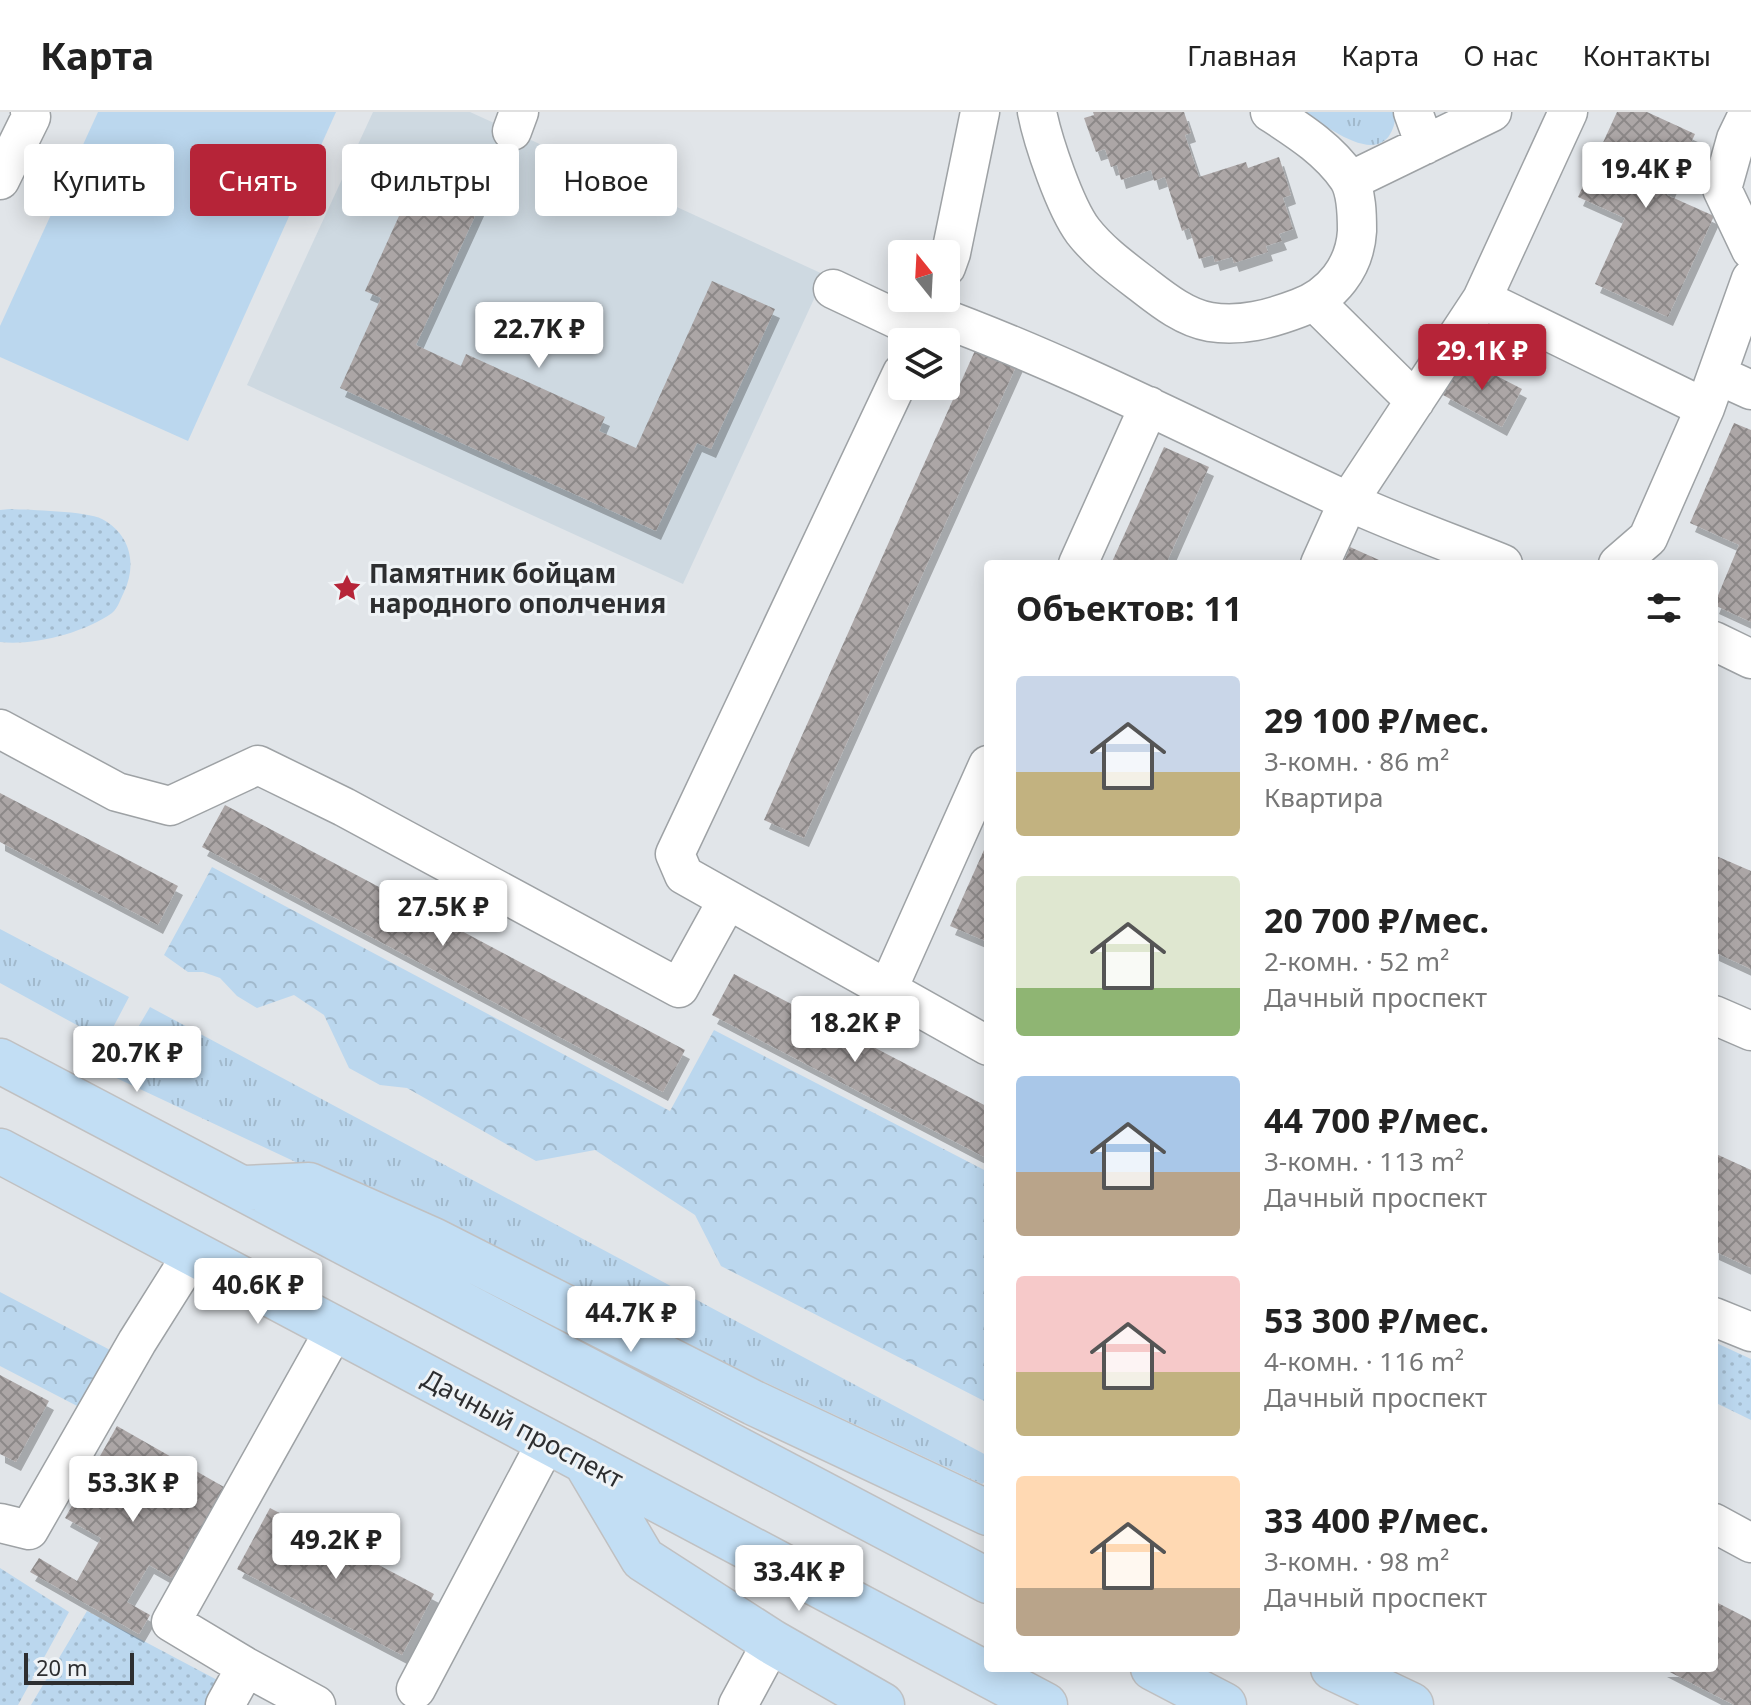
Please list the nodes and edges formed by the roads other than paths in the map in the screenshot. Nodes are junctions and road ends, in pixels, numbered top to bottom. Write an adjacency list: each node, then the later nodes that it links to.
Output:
1 (30, 112): 9 (lane)
2 (980, 112): 11 (lane)
3 (1037, 112): 16 (lane)
4 (1270, 112): 10 (lane)
5 (1492, 112): 8 (lane)
6 (1568, 112): 15 (lane)
7 (1749, 112): 12 (lane)
8 (1419, 129): 10 (lane)
9 (0, 180)
10 (1350, 181): 16 (lane)
11 (954, 240)
12 (1751, 250)
13 (1751, 279): 18 (lane)
14 (833, 289): 17 (lane)
15 (1482, 299): 18 (lane); 20 (lane)
16 (1315, 302): 20 (lane)
17 (926, 321): 21 (lane)
18 (1725, 391): 23 (lane)
19 (889, 400): 32 (lane)
20 (1415, 401): 22 (lane)
21 (1149, 406): 22 (lane); 24 (lane)
22 (1348, 502): 25 (lane); 26 (lane)
23 (1651, 551): 27 (lane)
24 (1080, 560)
25 (1322, 560)
26 (1493, 560)
27 (1628, 560)
28 (1718, 643): 29 (lane)
29 (1751, 659)
30 (0, 729): 32 (lane)
31 (984, 774): 33 (lane)
32 (727, 901): 33 (lane)
33 (887, 991): 36 (lane)
34 (1718, 1017): 35 (lane)
35 (1751, 1031)
36 (984, 1044)
37 (0, 1061): 39 (main road)
38 (0, 1151): 40 (main road, Дачный проспект)
39 (242, 1188): 46 (main road); 50 (main road)
40 (193, 1253): 42 (main road, Дачный проспект); 47 (lane)
41 (1718, 1319): 43 (lane)
42 (335, 1329): 44 (main road, Дачный проспект); 52 (lane)
43 (1751, 1332)
44 (547, 1441): 45 (main road, Дачный проспект); 56 (lane)
45 (585, 1461): 51 (main road); 61 (main road, Дачный проспект)
46 (984, 1511)
47 (0, 1523)
48 (1718, 1525): 49 (lane)
49 (1751, 1543)
50 (984, 1579)
51 (772, 1642): 59 (lane); 60 (main road)
52 (246, 1667): 57 (lane); 58 (lane)
53 (1161, 1672): 55 (main road)
54 (1341, 1672): 62 (main road)
55 (1209, 1697)
56 (422, 1700)
57 (225, 1705)
58 (316, 1705)
59 (738, 1705)
60 (882, 1705)
61 (1045, 1705)
62 (1411, 1705)

